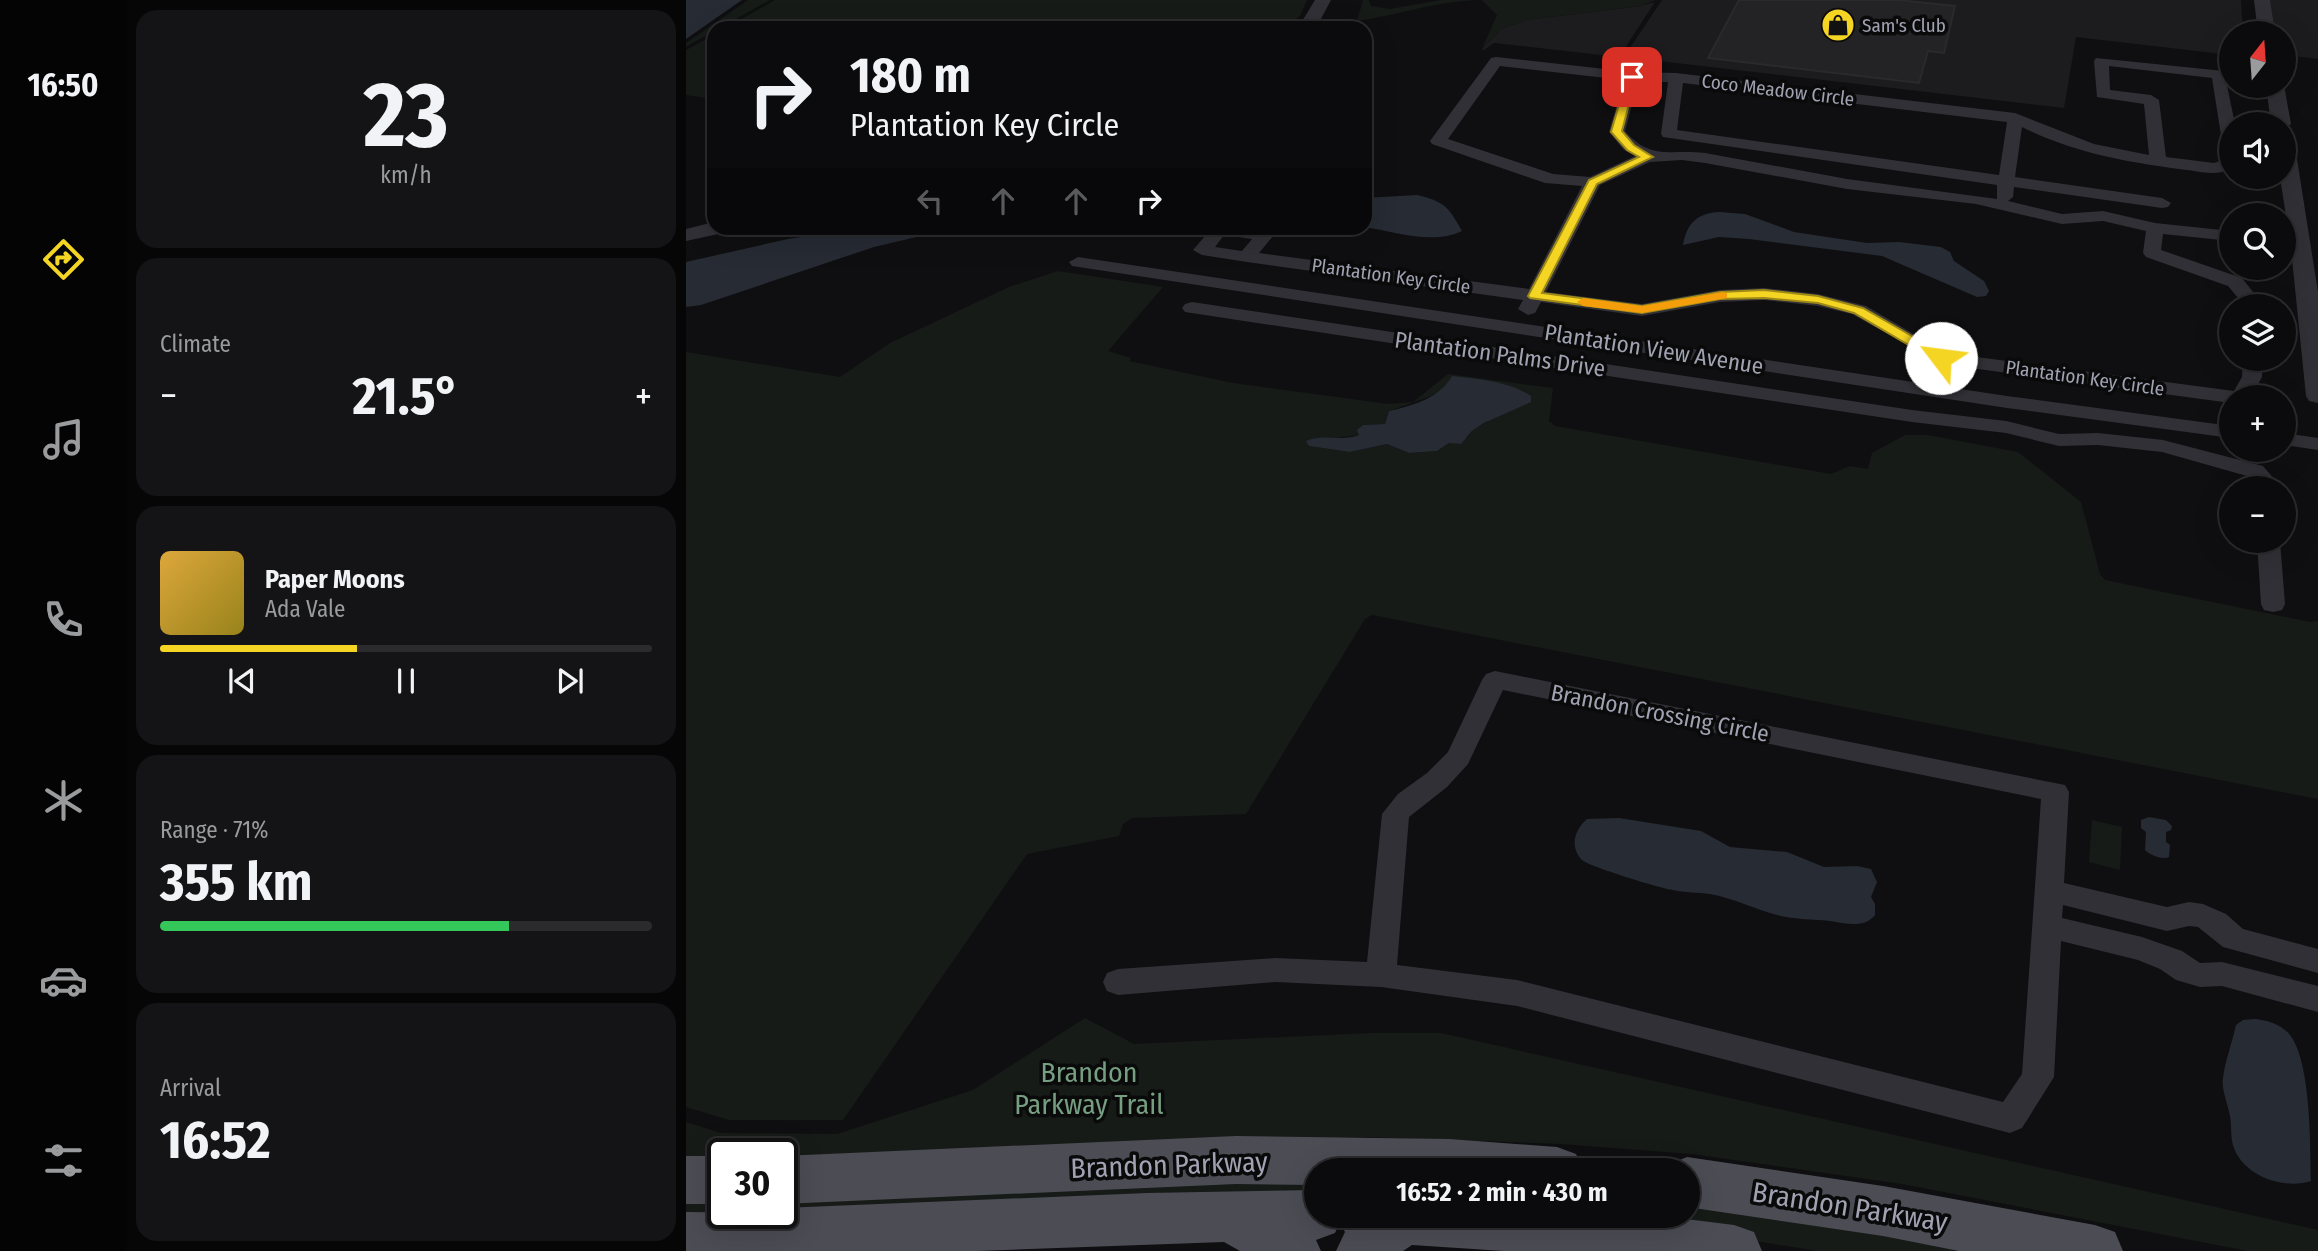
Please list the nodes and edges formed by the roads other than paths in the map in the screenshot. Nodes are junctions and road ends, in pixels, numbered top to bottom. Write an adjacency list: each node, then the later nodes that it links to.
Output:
1 (1323, 0): 3 (street)
2 (2262, 0): 4 (street)
3 (1311, 21)
4 (2265, 21)
5 (1632, 77): 6 (street); 9 (street); 12 (street)
6 (1676, 78): 8 (street, Coco Meadow Circle); 13 (street, Coco Meadow Circle)
7 (2225, 112): 10 (street)
8 (2015, 118): 10 (street, Coco Meadow Circle); 13 (street)
9 (1648, 157): 12 (street); 15 (street)
10 (2158, 162): 11 (street, Coco Meadow Circle)
11 (2219, 165)
12 (1592, 182): 27 (street)
13 (2008, 182): 14 (street, Coco Meadow Circle); 15 (street)
14 (2162, 203)
15 (2003, 205): 18 (street)
16 (707, 218): 17 (street)
17 (686, 223)
18 (2155, 228): 21 (street); 26 (street)
19 (707, 230): 20 (street)
20 (686, 235)
21 (2219, 235)
22 (1247, 257): 27 (street, Plantation Key Circle)
23 (1078, 262): 25 (street, Plantation View Avenue)
24 (2296, 265): 32 (street)
25 (1261, 289): 29 (street); 30 (street, Plantation View Avenue)
26 (2245, 294)
27 (1535, 296): 30 (street); 31 (street, Plantation Key Circle)
28 (1192, 308): 29 (street, Plantation Palms Drive)
29 (1244, 316): 34 (street, Plantation Palms Drive)
30 (1519, 328): 33 (street, Plantation View Avenue)
31 (2219, 395)
32 (2318, 396)
33 (2007, 402): 34 (street); 35 (street, Plantation View Avenue)
34 (2006, 427): 38 (street, Plantation Palms Drive)
35 (2219, 430)
36 (2296, 441): 37 (street)
37 (2318, 444)
38 (2260, 476)
39 (2270, 553): 40 (street)
40 (2273, 604)
41 (2048, 890): 42 (street); 43 (street, Brandon Crossing Circle); 48 (street, Brandon Crossing Circle)
42 (2167, 919): 44 (street); 45 (street)
43 (2046, 926): 45 (street); 48 (street, Brandon Crossing Circle)
44 (2234, 939): 46 (street); 47 (street)
45 (2171, 960): 47 (street)
46 (2318, 961)
47 (2221, 974): 50 (street)
48 (1381, 975): 49 (street, Brandon Crossing Circle)
49 (1118, 982)
50 (2318, 999)
51 (1304, 1161): 54 (main road, Brandon Parkway)
52 (686, 1180): 53 (main road)
53 (707, 1180)
54 (798, 1180)
55 (1700, 1184): 64 (main road, Brandon Parkway)
56 (1228, 1216): 57 (main road); 60 (main road); 61 (main road)
57 (1304, 1216)
58 (1382, 1228): 62 (main road)
59 (1530, 1228): 63 (main road)
60 (686, 1238)
61 (1293, 1251)
62 (1364, 1251)
63 (1734, 1251)
64 (2095, 1251)

